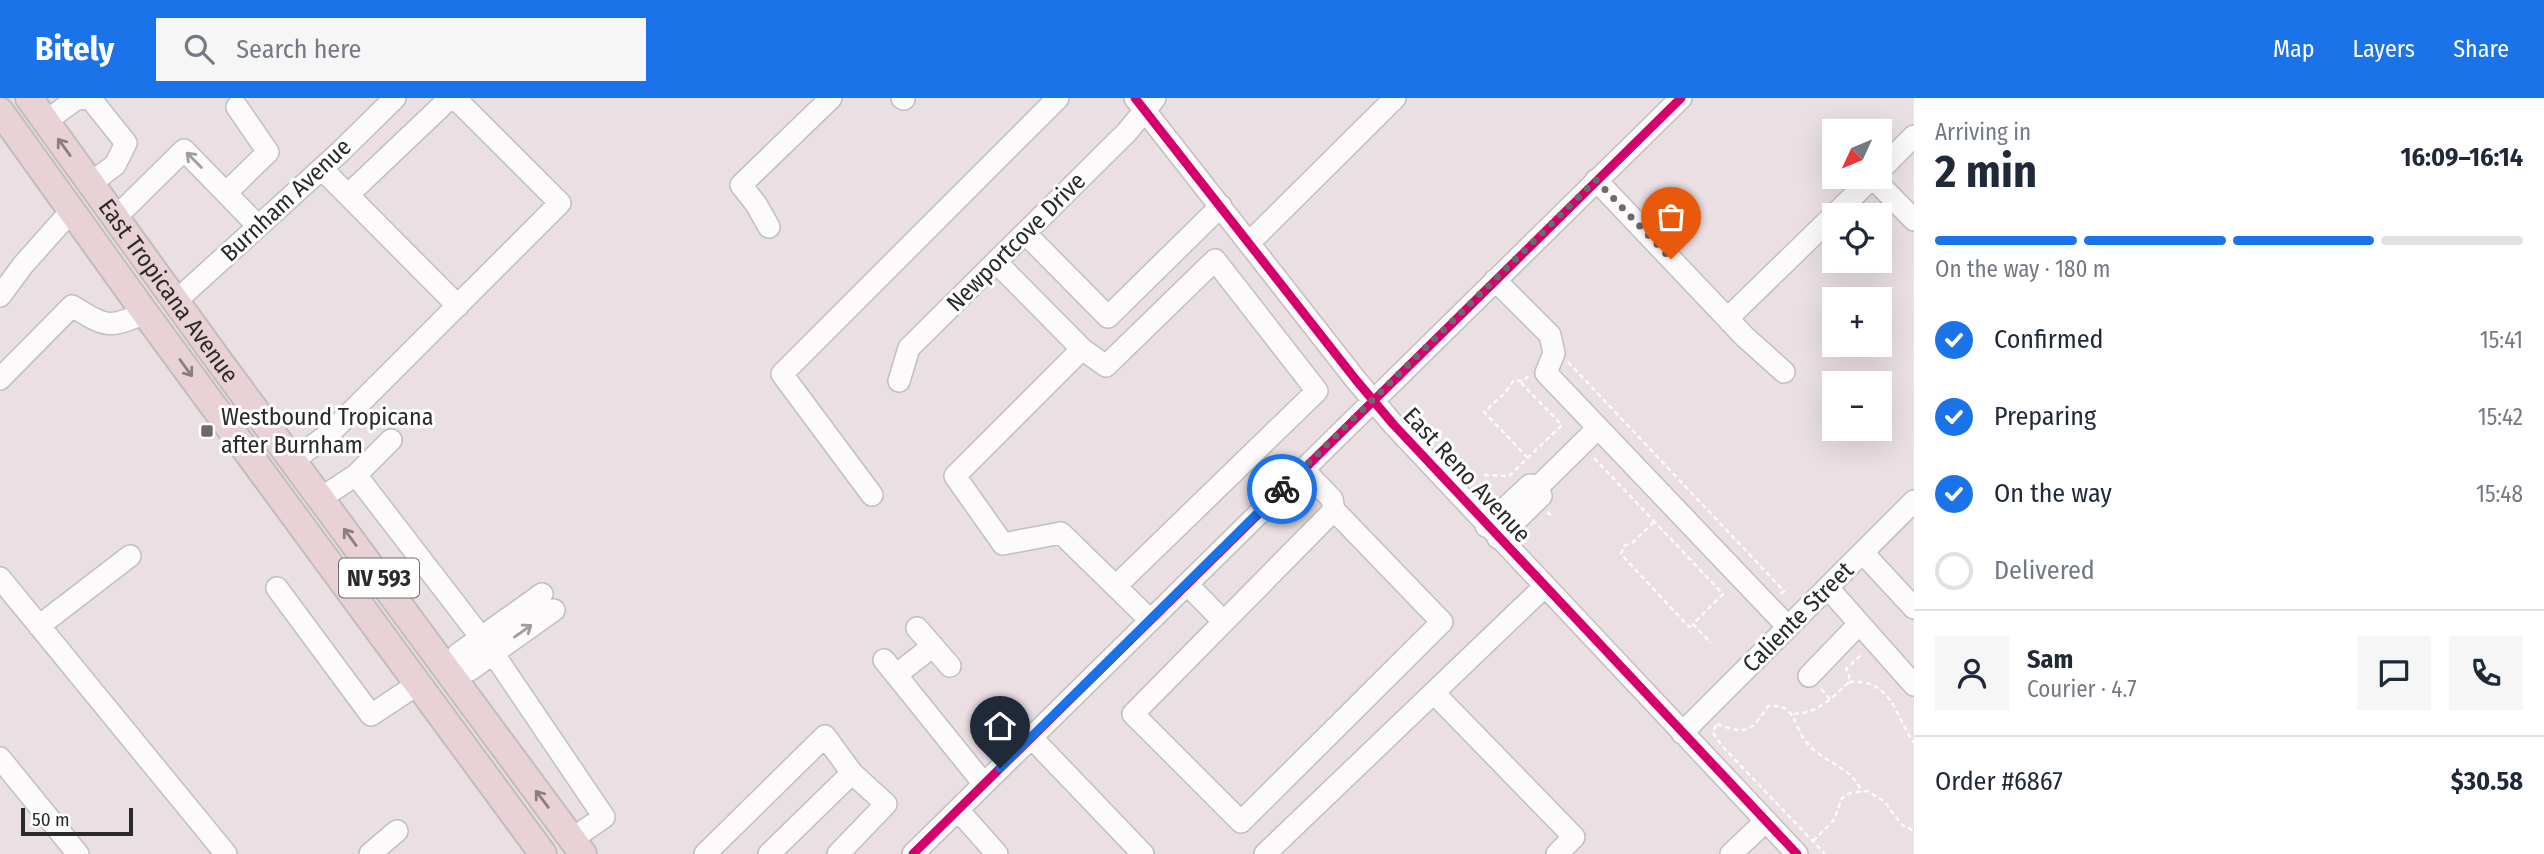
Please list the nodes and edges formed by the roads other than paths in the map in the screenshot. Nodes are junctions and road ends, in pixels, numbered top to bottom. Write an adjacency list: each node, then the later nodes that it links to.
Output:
1 (29, 98): 12 (main road, East Tropicana Avenue / NV 593)
2 (90, 98): 12 (street); 18 (street)
3 (453, 98): 13 (street); 36 (street)
4 (831, 98): 28 (street)
5 (1058, 98): 50 (street)
6 (1395, 98): 30 (street)
7 (1681, 98): 17 (street)
8 (394, 99): 13 (street); 16 (street, Burnham Avenue)
9 (1145, 102): 23 (street, East Reno Avenue); 29 (street, Newportcove Drive)
10 (237, 107): 21 (street)
11 (0, 111): 24 (main road, East Tropicana Avenue / NV 593)
12 (45, 121): 18 (main road, East Tropicana Avenue / NV 593, one-way to 12)
13 (419, 128): 22 (street)
14 (1914, 136): 15 (street)
15 (1892, 158)
16 (322, 169): 22 (street); 27 (street, Burnham Avenue)
17 (1596, 180): 33 (street); 38 (street)
18 (91, 183): 25 (main road, East Tropicana Avenue / NV 593)
19 (1860, 189): 38 (street)
20 (1884, 189): 26 (street)
21 (227, 192): 25 (street, one-way to 25); 27 (street)
22 (349, 194): 36 (street)
23 (1221, 206): 29 (street); 30 (street, East Reno Avenue)
24 (72, 210): 31 (main road, East Tropicana Avenue / NV 593); 34 (street)
25 (116, 217): 35 (main road, East Tropicana Avenue / NV 593)
26 (1914, 220)
27 (258, 226): 35 (street, Burnham Avenue)
28 (769, 227)
29 (1026, 233): 32 (street, Newportcove Drive)
30 (1249, 243): 44 (street, East Reno Avenue)
31 (108, 260): 35 (main road); 37 (main road, East Tropicana Avenue / NV 593)
32 (996, 262): 39 (street); 43 (street, Newportcove Drive)
33 (1495, 280): 44 (street); 45 (street)
34 (0, 296)
35 (176, 301): 40 (main road, East Tropicana Avenue / NV 593)
36 (458, 306): 47 (street)
37 (145, 313): 40 (main road); 42 (street); 58 (main road, East Tropicana Avenue / NV 593, one-way to 58)
38 (1728, 318): 41 (street)
39 (1082, 349): 60 (street); 60 (street)
40 (219, 361): 47 (main road, East Tropicana Avenue / NV 593)
41 (1784, 372)
42 (0, 379)
43 (899, 381)
44 (1374, 402): 48 (street); 54 (street, East Reno Avenue)
45 (1598, 428): 54 (street); 70 (street)
46 (391, 440): 49 (street)
47 (293, 460): 51 (main road, East Tropicana Avenue / NV 593)
48 (1303, 469): 53 (street); 59 (street)
49 (356, 475): 51 (street); 72 (street)
50 (872, 495)
51 (321, 498): 75 (main road, East Tropicana Avenue / NV 593, one-way to 51)
52 (1914, 501): 55 (street, Caliente Street)
53 (1334, 510): 67 (street); 67 (street)
54 (1492, 532): 61 (street, East Reno Avenue)
55 (1863, 553): 63 (street, Caliente Street); 65 (street)
56 (130, 556): 69 (street)
57 (0, 578): 69 (street)
58 (342, 579): 75 (main road); 77 (main road, East Tropicana Avenue / NV 593)
59 (1186, 584): 66 (street); 67 (street)
60 (1116, 586): 66 (street)
61 (1544, 587): 79 (street); 80 (street, East Reno Avenue)
62 (277, 588): 77 (street)
63 (1828, 588): 68 (street); 70 (street, Caliente Street)
64 (548, 602): 72 (street)
65 (1914, 608)
66 (1150, 620): 81 (street)
67 (1223, 621)
68 (1859, 624): 76 (street); 78 (street)
69 (39, 626): 94 (street)
70 (1788, 627): 80 (street, Caliente Street)
71 (917, 628): 73 (street)
72 (486, 645): 75 (street); 89 (street)
73 (933, 646): 74 (street); 85 (street)
74 (950, 666)
75 (453, 675): 83 (main road, East Tropicana Avenue / NV 593)
76 (1809, 676)
77 (418, 684): 83 (main road); 96 (main road, East Tropicana Avenue / NV 593)
78 (1914, 685)
79 (1434, 693): 92 (street); 102 (street)
80 (1682, 733): 87 (street, East Reno Avenue)
81 (1030, 736): 85 (street); 101 (street)
82 (0, 758): 93 (street)
83 (516, 764): 89 (main road, East Tropicana Avenue / NV 593, one-way to 83)
84 (852, 773): 91 (street); 97 (street); 98 (street)
85 (984, 783): 86 (street)
86 (958, 810): 99 (street); 100 (street)
87 (1766, 821): 90 (street, East Reno Avenue); 103 (street)
88 (397, 831): 95 (street)
89 (578, 847)
90 (1805, 847)
91 (850, 850)
92 (1564, 852)
93 (78, 854)
94 (226, 854)
95 (370, 854)
96 (543, 854)
97 (705, 854)
98 (769, 854)
99 (913, 854)
100 (997, 854)
101 (1143, 854)
102 (1265, 854)
103 (1731, 854)

